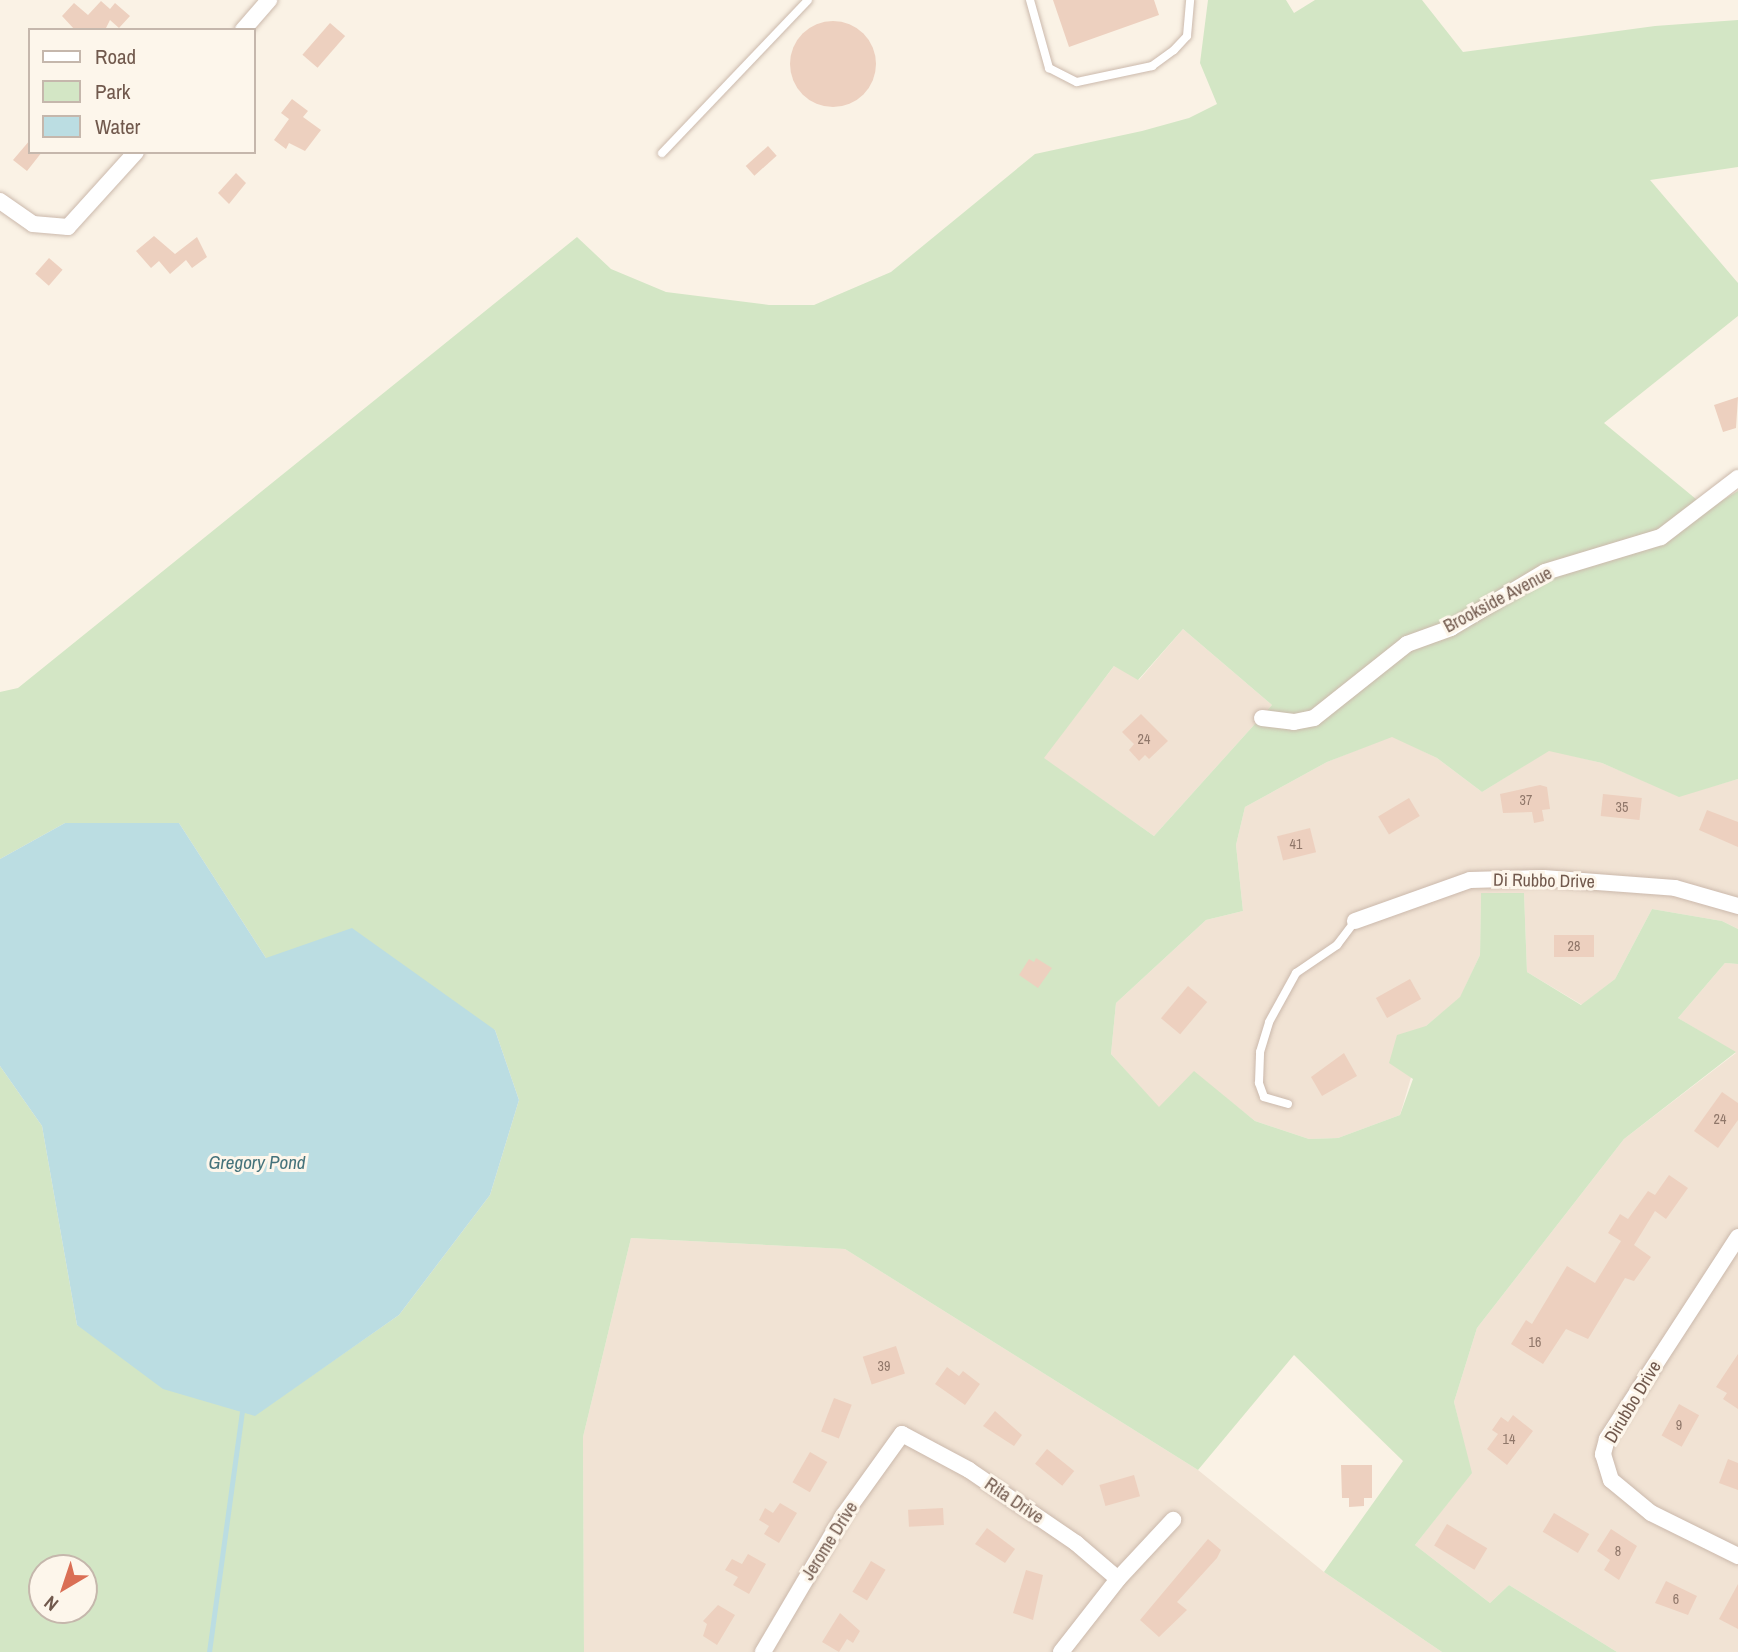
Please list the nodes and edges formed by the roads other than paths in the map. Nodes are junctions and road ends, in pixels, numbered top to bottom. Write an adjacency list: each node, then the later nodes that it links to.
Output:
1 (269, 0): 5 (street)
2 (808, 0): 6 (lane)
3 (1030, 0): 4 (lane)
4 (1189, 0)
5 (245, 28)
6 (662, 153)
7 (134, 154): 8 (street)
8 (0, 201)
9 (1738, 478): 10 (street, Brookside Avenue)
10 (1262, 718)
11 (1738, 906): 12 (street, Di Rubbo Drive)
12 (1355, 921): 13 (lane)
13 (1288, 1104)
14 (1738, 1237): 17 (street, Dirubbo Drive)
15 (902, 1434): 18 (street, Rita Drive); 19 (street, Jerome Drive)
16 (1173, 1520): 18 (street)
17 (1738, 1556)
18 (1118, 1579): 20 (street)
19 (763, 1652)
20 (1061, 1652)

